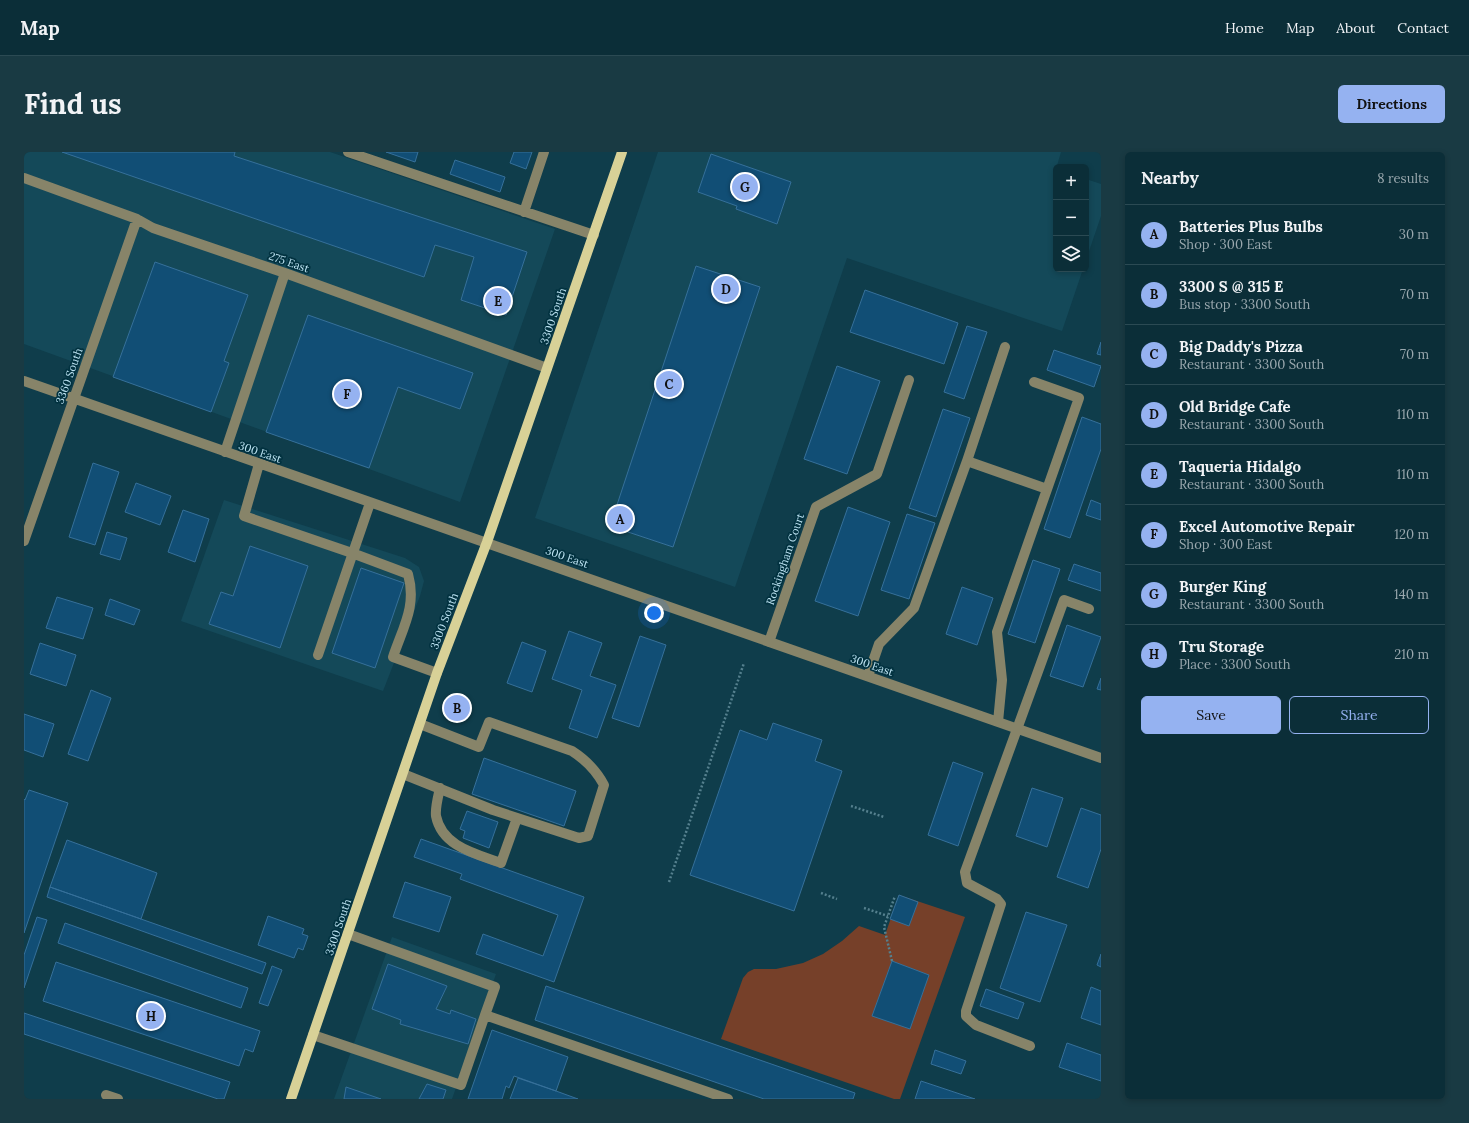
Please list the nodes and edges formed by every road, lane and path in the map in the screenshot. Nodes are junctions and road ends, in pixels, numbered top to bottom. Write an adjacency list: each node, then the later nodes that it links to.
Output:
1 (348, 152): 5 (street)
2 (544, 152): 5 (street)
3 (622, 152): 7 (main road, 3300 South)
4 (24, 178): 6 (street, 275 East)
5 (524, 212): 7 (street)
6 (138, 219): 8 (street, 275 East); 14 (street, 3360 South)
7 (594, 235): 10 (main road, 3300 South)
8 (285, 273): 10 (street, 275 East); 15 (street)
9 (1005, 347): 16 (street)
10 (547, 368): 21 (main road, 3300 South)
11 (909, 380): 24 (street, Rockingham Court)
12 (24, 381): 14 (street, 300 East)
13 (1034, 382): 18 (street)
14 (74, 398): 15 (street, 300 East); 20 (street, 3360 South)
15 (225, 452): 17 (street, 300 East)
16 (967, 461): 18 (street); 28 (street)
17 (259, 464): 19 (street, 300 East); 22 (street)
18 (1047, 489): 29 (street)
19 (370, 503): 21 (street, 300 East); 22 (street)
20 (24, 541)
21 (487, 542): 24 (street, 300 East); 27 (main road, 3300 South)
22 (352, 553): 25 (street); 27 (street)
23 (1089, 609): 31 (street)
24 (769, 642): 28 (street, 300 East)
25 (318, 654)
26 (744, 663): 38 (path)
27 (437, 673): 30 (main road, 3300 South)
28 (868, 676): 29 (street, 300 East)
29 (998, 722): 31 (street, 300 East)
30 (420, 724): 33 (main road, 3300 South); 37 (street)
31 (1018, 729): 32 (street, 300 East); 48 (street)
32 (1101, 758)
33 (403, 774): 34 (street); 44 (main road, 3300 South)
34 (440, 788): 37 (street); 37 (street)
35 (851, 806): 36 (path)
36 (884, 817)
37 (517, 818)
38 (669, 882)
39 (821, 893): 41 (path)
40 (895, 896): 43 (path)
41 (837, 899)
42 (864, 908): 43 (path)
43 (888, 916): 45 (path)
44 (348, 934): 46 (street); 47 (main road, 3300 South)
45 (892, 961)
46 (485, 1015): 47 (street); 52 (street)
47 (313, 1035): 51 (main road, 3300 South)
48 (1030, 1046)
49 (106, 1095): 50 (street)
50 (118, 1099)
51 (291, 1099)
52 (728, 1099)

